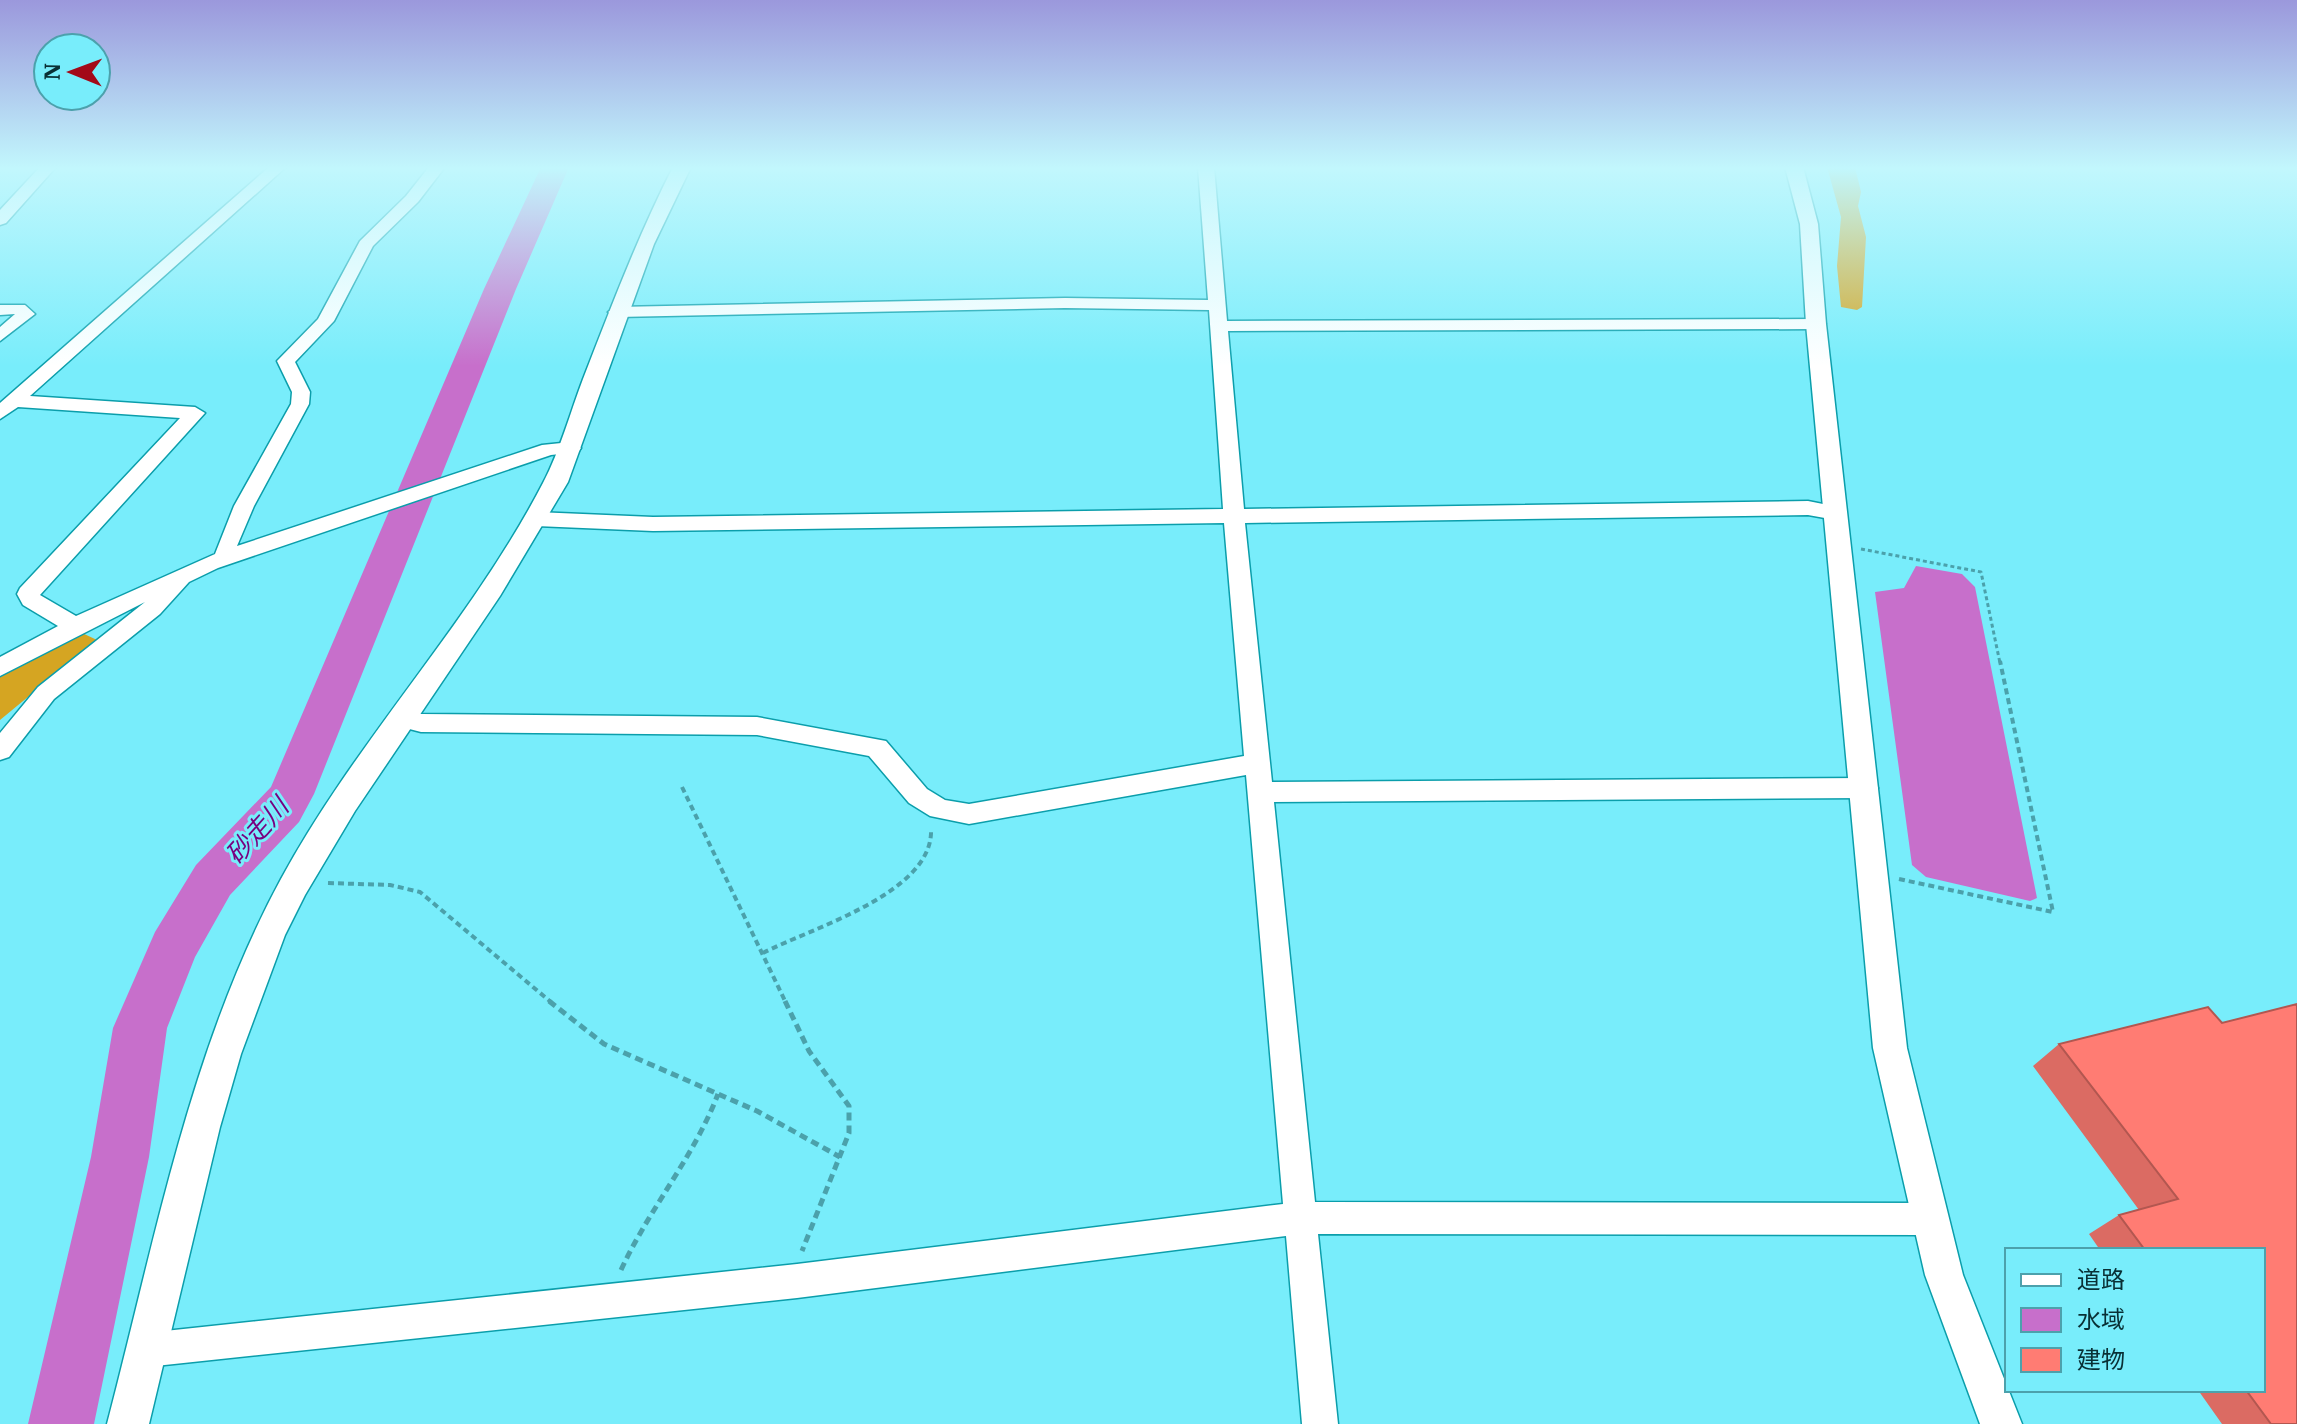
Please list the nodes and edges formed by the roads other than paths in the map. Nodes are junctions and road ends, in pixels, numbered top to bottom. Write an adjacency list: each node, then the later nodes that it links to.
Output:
1 (203, 233): 12 (street)
2 (377, 233): 17 (street)
3 (649, 233): 8 (street)
4 (1212, 233): 6 (street)
5 (1810, 233): 9 (street)
6 (1219, 305): 8 (street); 10 (street)
7 (0, 310): 11 (street)
8 (617, 312): 13 (street)
9 (1816, 324): 10 (street); 14 (street)
10 (1220, 326): 15 (street)
11 (0, 336)
12 (7, 407): 19 (street)
13 (571, 448): 16 (street); 17 (street)
14 (1836, 513): 15 (street); 24 (street)
15 (1234, 516): 16 (street); 23 (street)
16 (536, 519): 21 (street)
17 (225, 557): 18 (street)
18 (184, 574): 19 (street); 22 (street)
19 (75, 626): 20 (street)
20 (0, 667)
21 (403, 719): 23 (street); 27 (street)
22 (0, 750)
23 (1261, 777): 24 (street); 25 (street)
24 (1865, 788): 26 (street)
25 (1302, 1218): 26 (street); 27 (street); 29 (street)
26 (1930, 1219): 30 (street)
27 (146, 1350): 28 (street)
28 (128, 1424)
29 (1320, 1424)
30 (2001, 1424)

